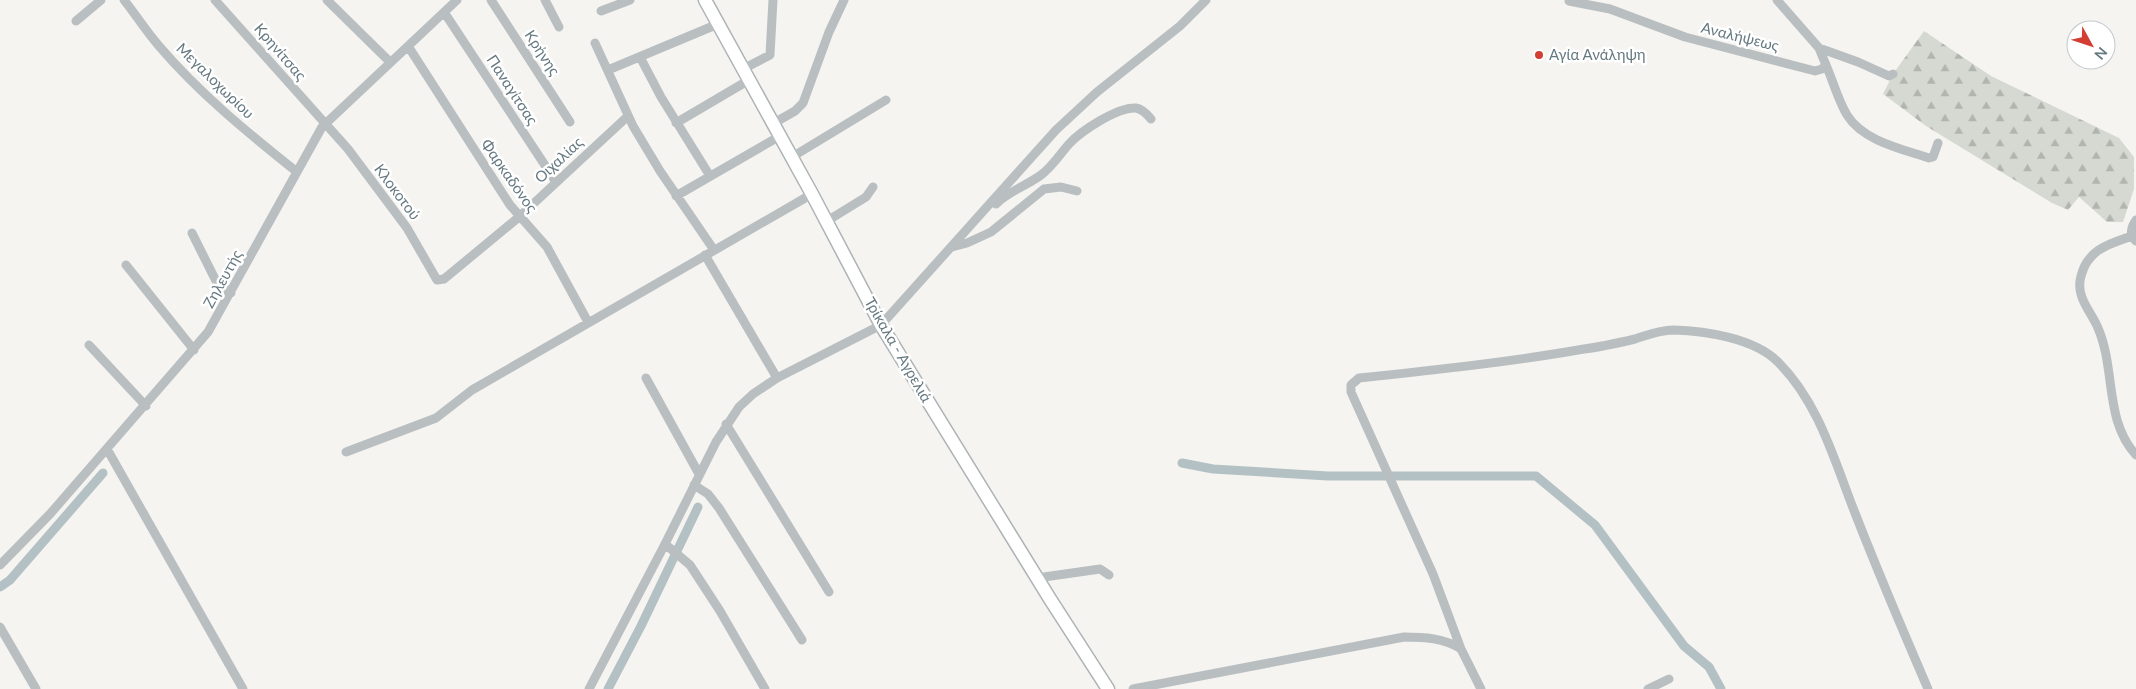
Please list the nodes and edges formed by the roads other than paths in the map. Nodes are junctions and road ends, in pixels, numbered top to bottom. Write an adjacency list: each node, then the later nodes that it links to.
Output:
1 (101, 0): 17 (street)
2 (124, 0): 39 (street, Μεγαλοχωρίου)
3 (215, 0): 34 (street, Κρηνίτσας)
4 (327, 0): 24 (street)
5 (457, 0): 16 (street, Ζηλευτής)
6 (491, 0): 32 (street, Κρήνης)
7 (546, 0): 19 (street)
8 (630, 0): 15 (street)
9 (705, 0): 18 (main road, Τρίκαλα - Αγρελιά)
10 (773, 0): 28 (street)
11 (844, 0): 35 (street)
12 (1206, 0): 46 (street)
13 (1569, 0): 25 (street, Αναλήψεως)
14 (1777, 0): 22 (street, Αναλήψεως)
15 (601, 11)
16 (444, 12): 21 (street, Ζηλευτής); 41 (street, Παναγίτσας)
17 (76, 20)
18 (718, 24): 23 (street); 28 (main road, Τρίκαλα - Αγρελιά)
19 (559, 27)
20 (595, 43): 26 (street)
21 (408, 46): 24 (street, Ζηλευτής); 47 (street, Φαρκαδόνος)
22 (1819, 48): 25 (street, Αναλήψεως); 27 (street)
23 (640, 56): 26 (street); 33 (street)
24 (390, 62): 34 (street, Ζηλευτής)
25 (1826, 65): 37 (street)
26 (608, 70): 30 (street)
27 (1893, 74)
28 (746, 75): 33 (street); 35 (main road, Τρίκαλα - Αγρελιά)
29 (886, 100): 38 (street)
30 (628, 116): 41 (street, Οιχαλίας); 45 (street)
31 (1151, 118): 46 (street)
32 (570, 122)
33 (676, 122): 40 (street)
34 (326, 123): 39 (street, Ζηλευτής); 56 (street, Κλοκοτού)
35 (774, 124): 36 (main road, Τρίκαλα - Αγρελιά)
36 (780, 136): 38 (main road, Τρίκαλα - Αγρελιά); 40 (street)
37 (1938, 143)
38 (792, 158): 44 (main road, Τρίκαλα - Αγρελιά)
39 (297, 172): 57 (street, Ζηλευτής)
40 (710, 176): 45 (street)
41 (556, 182): 47 (street, Οιχαλίας)
42 (873, 187): 49 (street)
43 (1078, 191): 52 (street)
44 (812, 194): 49 (main road, Τρίκαλα - Αγρελιά); 53 (street)
45 (676, 196): 53 (street)
46 (981, 213): 52 (street)
47 (519, 217): 56 (street, Οιχαλίας); 58 (street, Φαρκαδόνος)
48 (2136, 220): 51 (street)
49 (826, 222): 59 (main road, Τρίκαλα - Αγρελιά)
50 (192, 233): 57 (street)
51 (2134, 239): 68 (street)
52 (952, 247): 59 (street)
53 (714, 250): 54 (street)
54 (705, 255): 58 (street); 63 (street)
55 (126, 265): 61 (street)
56 (440, 281)
57 (231, 293): 61 (street, Ζηλευτής)
58 (588, 322): 67 (street)
59 (881, 325): 63 (street); 74 (main road, Τρίκαλα - Αγρελιά)
60 (89, 345): 64 (street)
61 (194, 350): 64 (street, Ζηλευτής)
62 (646, 378): 69 (street)
63 (777, 378): 65 (street)
64 (146, 406): 66 (street, Ζηλευτής)
65 (726, 424): 69 (street); 75 (street)
66 (108, 449): 72 (street, Ζηλευτής); 81 (street)
67 (346, 452)
68 (2136, 455)
69 (699, 474): 70 (street)
70 (694, 484): 71 (street); 77 (street)
71 (669, 547): 82 (street); 83 (street)
72 (0, 565)
73 (1109, 576): 74 (street)
74 (1037, 578): 84 (main road, Τρίκαλα - Αγρελιά)
75 (829, 592)
76 (0, 627): 80 (street)
77 (802, 640)
78 (1461, 649): 85 (street); 86 (street); 88 (street)
79 (1669, 679): 87 (street)
80 (36, 689)
81 (243, 689)
82 (589, 689)
83 (765, 689)
84 (1108, 689)
85 (1133, 689)
86 (1481, 689)
87 (1648, 689)
88 (1928, 689)

